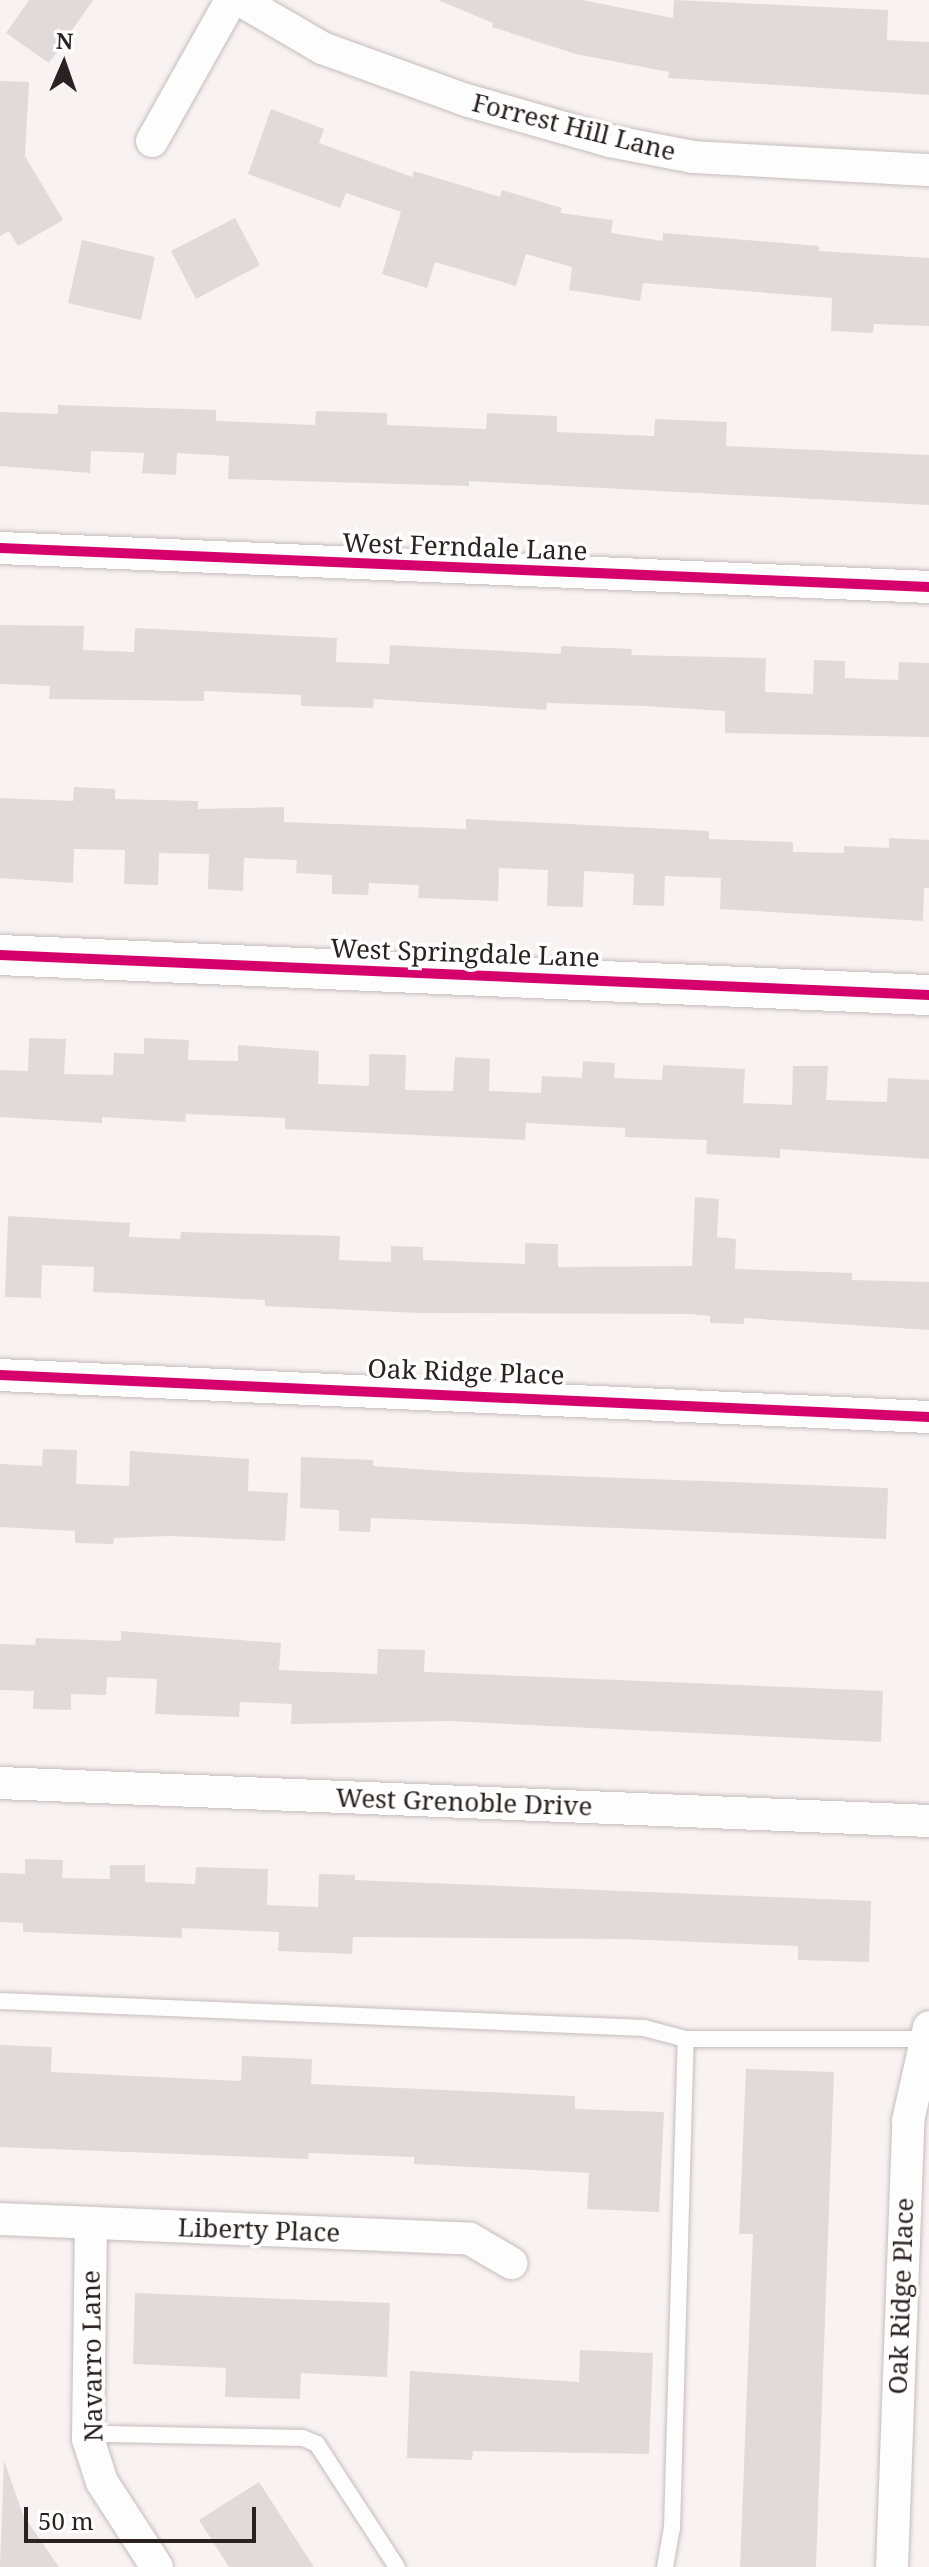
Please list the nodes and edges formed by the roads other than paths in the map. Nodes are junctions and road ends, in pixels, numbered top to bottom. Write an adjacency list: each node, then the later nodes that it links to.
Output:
1 (231, 0): 3 (street)
2 (240, 0): 4 (street, Forrest Hill Lane)
3 (152, 141)
4 (929, 170)
5 (0, 548): 6 (street, West Ferndale Lane)
6 (929, 587)
7 (0, 955): 8 (street, West Springdale Lane)
8 (929, 995)
9 (0, 1375): 10 (street, Oak Ridge Place)
10 (929, 1417)
11 (0, 1783): 12 (street, West Grenoble Drive)
12 (929, 1821)
13 (0, 2001): 15 (lane)
14 (928, 2033): 15 (lane); 16 (street, Oak Ridge Place)
15 (686, 2039): 23 (lane)
16 (923, 2081): 24 (street, Oak Ridge Place)
17 (0, 2219): 18 (street, Liberty Place)
18 (91, 2223): 19 (street, Liberty Place); 20 (street, Navarro Lane)
19 (511, 2263)
20 (88, 2439): 21 (street, Navarro Lane); 22 (lane)
21 (157, 2567)
22 (397, 2567)
23 (665, 2567)
24 (892, 2567)

